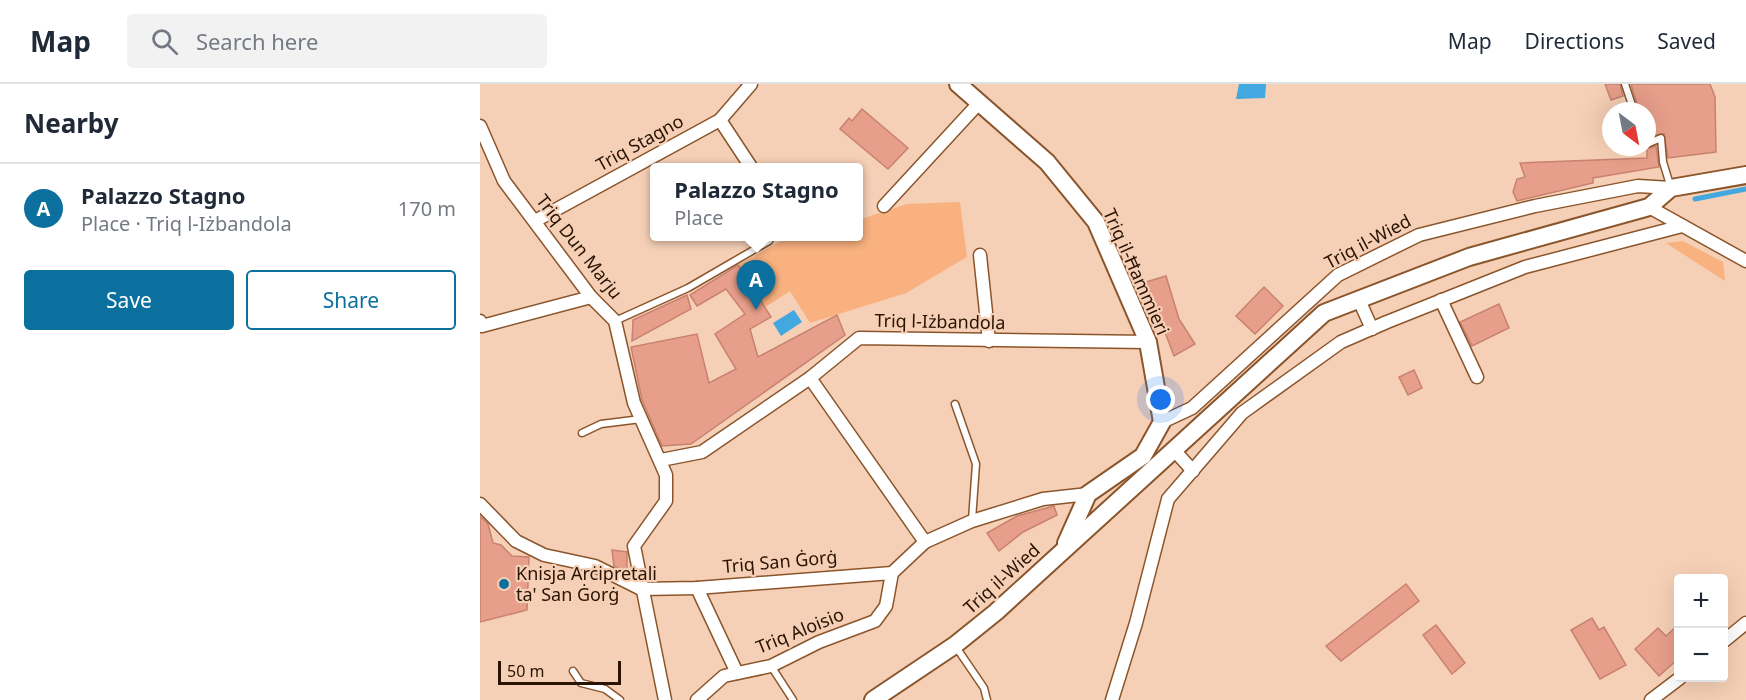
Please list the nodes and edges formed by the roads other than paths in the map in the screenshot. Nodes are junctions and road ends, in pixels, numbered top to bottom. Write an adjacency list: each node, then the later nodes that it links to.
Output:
1 (751, 84): 6 (street, Triq Stagno)
2 (958, 84): 5 (street, Triq il-Ħammieri)
3 (1625, 84): 4 (lane)
4 (1631, 102)
5 (979, 103): 12 (street); 26 (street, Triq il-Ħammieri)
6 (720, 120): 9 (street); 14 (street, Triq Stagno)
7 (480, 126): 14 (street, Triq Dun Marju)
8 (1656, 140): 11 (lane)
9 (748, 163)
10 (1746, 175): 11 (street, Triq il-Wied)
11 (1671, 188): 13 (street, Triq il-Wied); 31 (street, Triq il-Wied)
12 (884, 206)
13 (1649, 207): 15 (street); 20 (street, Triq il-Wied)
14 (535, 221): 19 (street, Triq Dun Marju)
15 (1682, 226): 18 (street); 21 (street)
16 (769, 241): 23 (lane)
17 (980, 255): 25 (street)
18 (1746, 261)
19 (591, 297): 22 (street); 23 (street, Triq Dun Marju)
20 (1359, 300): 24 (street); 33 (street, Triq il-Wied)
21 (1441, 300): 24 (street); 27 (street)
22 (480, 321)
23 (615, 321): 30 (street, Triq Dun Marju)
24 (1372, 329): 35 (street)
25 (989, 341): 26 (street, Triq l-Iżbandola); 28 (street, Triq l-Iżbandola)
26 (1148, 342): 31 (street, Triq il-Ħammieri)
27 (1477, 377)
28 (810, 378): 34 (street, Triq l-Iżbandola); 39 (street)
29 (955, 404): 38 (lane)
30 (642, 419): 32 (lane); 34 (street, Triq Dun Marju)
31 (1162, 422): 36 (street)
32 (582, 433)
33 (1174, 450): 35 (street); 40 (street, Triq il-Wied)
34 (661, 460): 43 (street, Triq Dun Marju)
35 (1193, 471): 57 (street)
36 (1089, 494): 38 (street); 40 (street)
37 (480, 505): 43 (street, Triq San Ġorġ)
38 (972, 521): 39 (street)
39 (925, 542): 41 (street)
40 (1063, 550): 46 (street, Triq il-Wied)
41 (892, 573): 42 (street, Triq San Ġorġ); 47 (street, Triq Aloisio)
42 (697, 588): 43 (street, Triq San Ġorġ); 49 (street)
43 (641, 589): 52 (street, Triq Dun Marju)
44 (1746, 623): 45 (street)
45 (1728, 638)
46 (955, 645): 55 (street, Triq il-Wied); 56 (lane)
47 (771, 666): 49 (street, Triq Aloisio); 54 (lane)
48 (573, 671): 51 (lane)
49 (737, 673): 53 (street, Triq Aloisio)
50 (1675, 682): 58 (street)
51 (620, 700)
52 (665, 700)
53 (697, 700)
54 (793, 700)
55 (873, 700)
56 (987, 700)
57 (1112, 700)
58 (1651, 700)

